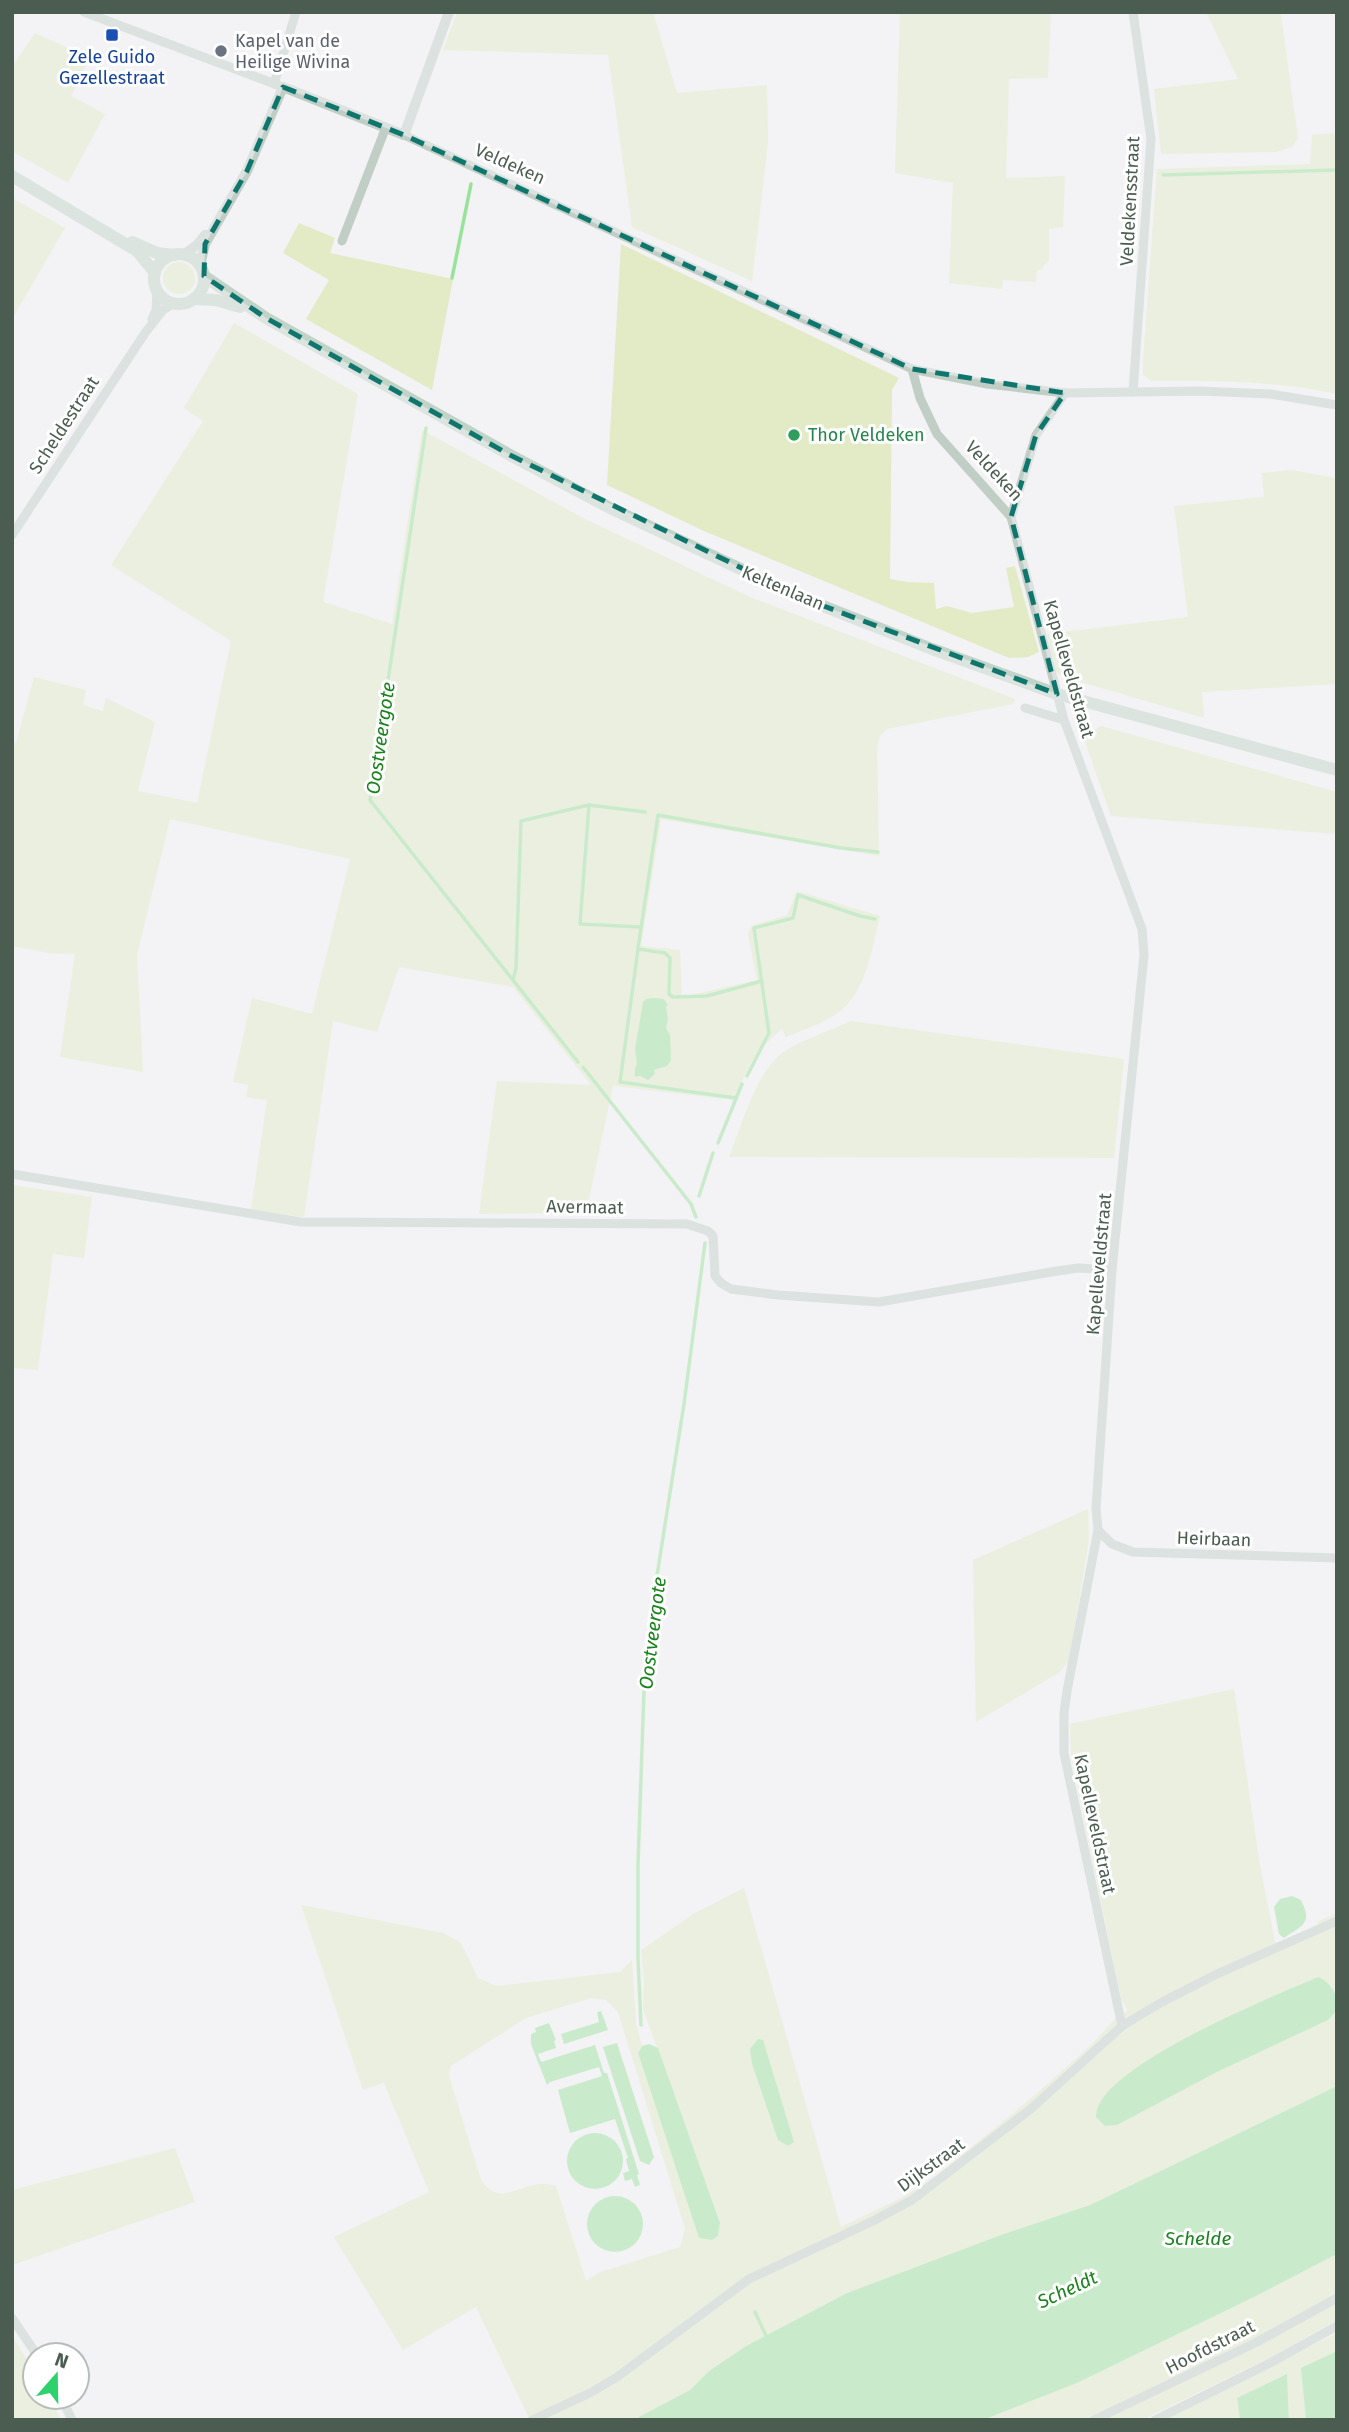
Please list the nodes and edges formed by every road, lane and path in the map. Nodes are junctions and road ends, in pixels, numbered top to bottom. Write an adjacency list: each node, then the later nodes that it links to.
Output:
1 (84, 12): 5 (street, Veldeken)
2 (296, 12): 5 (street)
3 (449, 12): 7 (street)
4 (1133, 12): 21 (street, Veldekensstraat)
5 (278, 85): 6 (street, Veldeken); 9 (street)
6 (386, 127): 7 (street, Veldeken); 11 (street)
7 (404, 135): 20 (street, Veldeken)
8 (12, 176): 10 (main road, Keltenlaan)
9 (216, 223): 12 (street); 13 (street)
10 (112, 234): 12 (main road, Keltenlaan); 14 (main road, Keltenlaan)
11 (342, 241)
12 (178, 255): 13 (main road, Keltenlaan); 14 (main road)
13 (202, 271): 16 (main road); 18 (main road, Keltenlaan)
14 (155, 273): 15 (main road)
15 (157, 291): 17 (main road); 19 (street, Scheldestraat)
16 (194, 299): 17 (main road, Keltenlaan); 18 (main road, Keltenlaan)
17 (174, 303): 19 (street, Scheldestraat)
18 (266, 318): 26 (main road, Keltenlaan)
19 (145, 333): 25 (street, Scheldestraat)
20 (912, 369): 22 (street, Veldeken); 24 (street, Veldeken)
21 (1133, 392): 22 (street, Veldeken); 23 (street, Veldeken)
22 (1065, 393): 24 (street, Veldeken)
23 (1337, 405)
24 (1011, 517): 26 (street, Kapelleveldstraat)
25 (12, 535)
26 (1057, 694): 28 (street, Kapelleveldstraat); 29 (main road, Keltenlaan)
27 (1025, 708): 28 (street)
28 (1063, 720): 31 (street, Kapelleveldstraat)
29 (1337, 770)
30 (12, 1174): 31 (street, Avermaat)
31 (1112, 1270): 32 (street, Kapelleveldstraat)
32 (1098, 1530): 33 (street, Heirbaan); 35 (street, Kapelleveldstraat)
33 (1337, 1558)
34 (1337, 1921): 35 (street, Dijkstraat)
35 (1122, 2026): 40 (street, Dijkstraat)
36 (1337, 2298): 41 (street, Hoofdstraat)
37 (12, 2318): 39 (street)
38 (1337, 2326): 42 (street)
39 (28, 2341)
40 (533, 2420)
41 (1094, 2420)
42 (1155, 2420)

